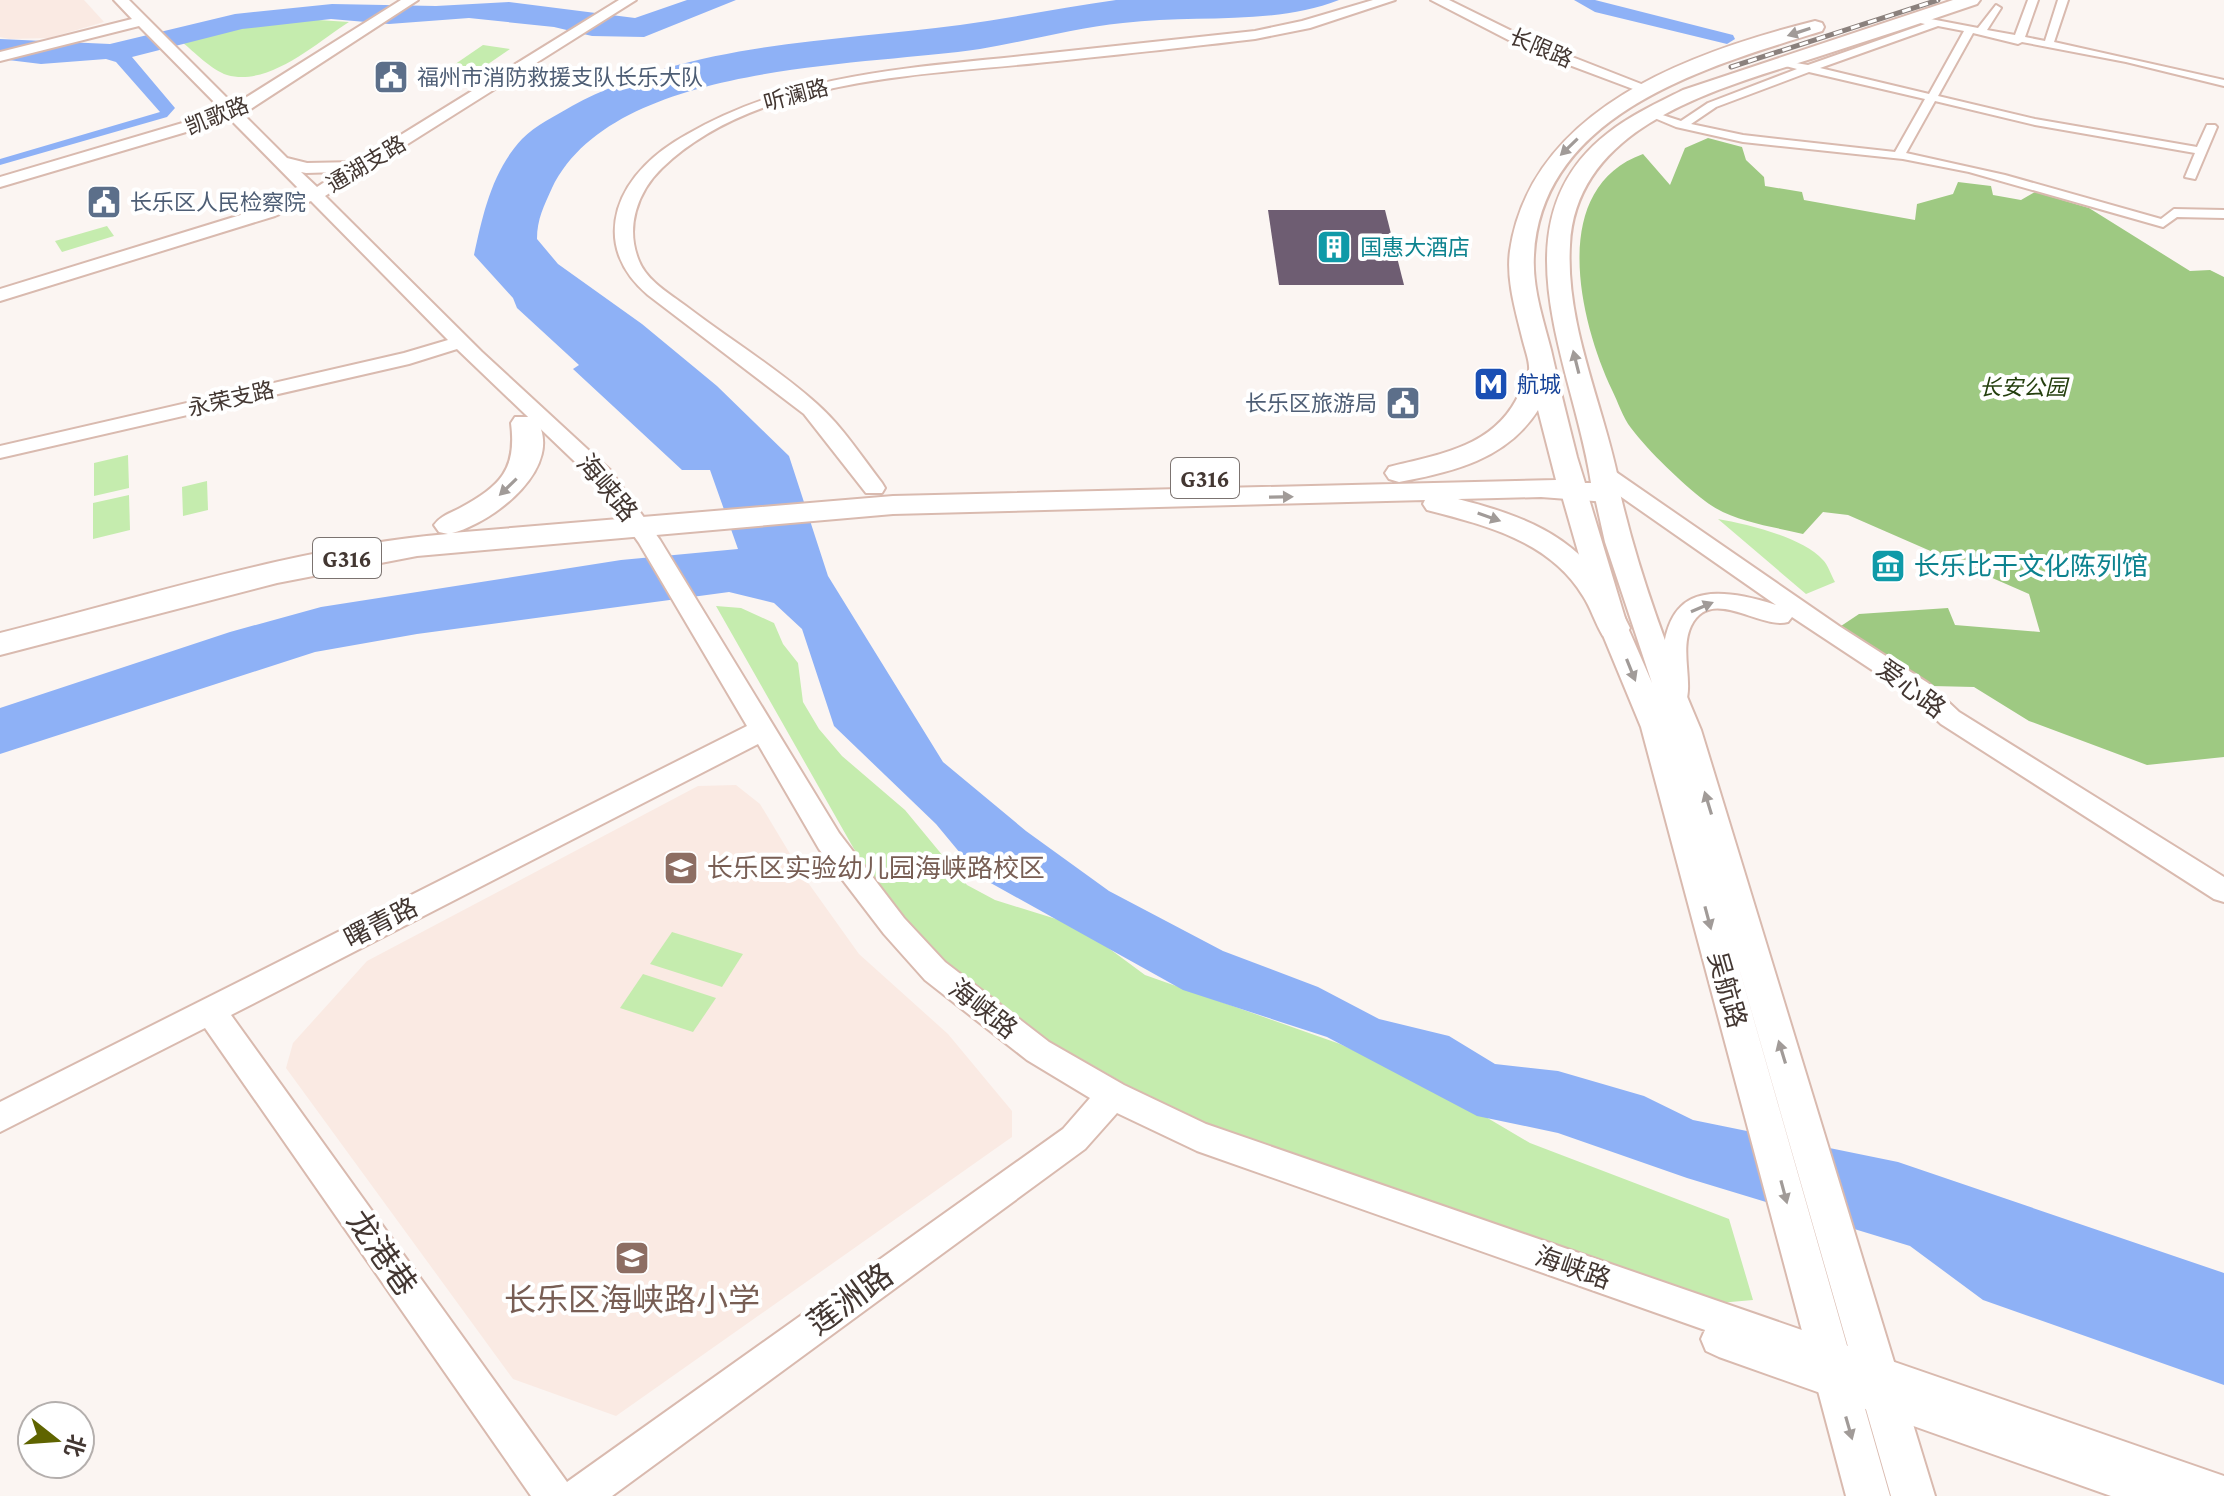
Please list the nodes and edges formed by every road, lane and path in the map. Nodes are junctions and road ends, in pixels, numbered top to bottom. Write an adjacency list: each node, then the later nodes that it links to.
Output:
1 (108, 0): 13 (street, 海峡路)
2 (121, 0): 13 (street, 海峡路)
3 (629, 0): 30 (street, 通湖支路)
4 (1388, 0): 45 (street, 听澜路)
5 (1438, 0): 21 (street, 长限路)
6 (1971, 0): 12 (highway)
7 (2033, 0): 15 (street)
8 (2063, 0): 16 (street)
9 (402, 2): 23 (street, 凯歌路)
10 (1996, 8): 14 (street)
11 (1835, 20): 21 (highway, one-way to 21)
12 (1925, 22): 14 (street); 18 (highway); 19 (street)
13 (141, 27): 17 (street); 23 (street, 海峡路)
14 (1975, 31): 15 (street); 22 (street)
15 (2018, 41): 16 (street)
16 (2048, 46): 20 (street)
17 (0, 57)
18 (1782, 62): 19 (street); 24 (highway)
19 (1803, 70): 22 (street); 25 (street)
20 (2224, 83)
21 (1646, 89): 37 (highway, one-way to 37)
22 (1931, 99): 27 (street); 28 (street)
23 (225, 113): 29 (street, 海峡路); 32 (street, 凯歌路); 33 (street, 海峡路)
24 (1650, 114): 25 (street); 38 (highway, one-way to 24)
25 (1683, 125): 28 (street)
26 (2211, 127): 27 (street)
27 (2202, 151): 31 (street)
28 (1899, 155): 34 (street)
29 (281, 161): 30 (street); 33 (street, 海峡路)
30 (363, 167): 33 (street, 通湖支路)
31 (2191, 177)
32 (0, 179)
33 (308, 196): 35 (street, 通湖支路); 36 (street, 海峡路)
34 (2224, 214)
35 (0, 295)
36 (454, 344): 40 (street, 海峡路); 41 (street, 永荣支路); 49 (street, 海峡路)
37 (1542, 370): 39 (highway); 42 (highway)
38 (1590, 417): 39 (highway); 44 (highway)
39 (1552, 418): 43 (highway)
40 (525, 423): 48 (highway, one-way to 48); 49 (street, 海峡路)
41 (0, 452)
42 (1399, 473): 43 (highway, G316); 45 (highway, G316)
43 (1570, 481): 44 (highway, G316); 46 (highway, G316); 50 (main road, 吴航路)
44 (1606, 484): 51 (main road, 吴航路); 52 (street); 57 (street, 爱心路)
45 (874, 488): 47 (highway, G316)
46 (1357, 494): 47 (highway, G316, one-way to 46); 54 (highway, one-way to 54)
47 (808, 503): 49 (highway, G316)
48 (449, 525): 49 (highway, G316); 53 (highway, G316)
49 (632, 529): 55 (highway, G316); 58 (street, 海峡路)
50 (1598, 578): 51 (main road); 54 (main road, 吴航路)
51 (1630, 578): 56 (main road, 吴航路)
52 (1780, 616): 56 (street, one-way to 52); 57 (street)
53 (0, 622)
54 (1614, 628): 63 (main road, 吴航路, one-way to 63)
55 (0, 644)
56 (1675, 700): 64 (main road, 吴航路, one-way to 56)
57 (1950, 718): 59 (street, 爱心路)
58 (756, 733): 60 (street, 曙青路); 61 (street, 海峡路)
59 (2224, 891)
60 (209, 1009): 62 (street, 曙青路); 66 (street, 龙港巷)
61 (1108, 1101): 63 (street, 海峡路); 67 (street, 莲洲路)
62 (0, 1118)
63 (1833, 1370): 64 (street, 海峡路); 68 (main road, 吴航路, one-way to 68)
64 (1881, 1386): 65 (street, 海峡路); 69 (main road, 吴航路); 70 (street, 海峡路)
65 (2224, 1495)
66 (554, 1496)
67 (580, 1496)
68 (1868, 1496)
69 (1913, 1496)
70 (2164, 1496)

